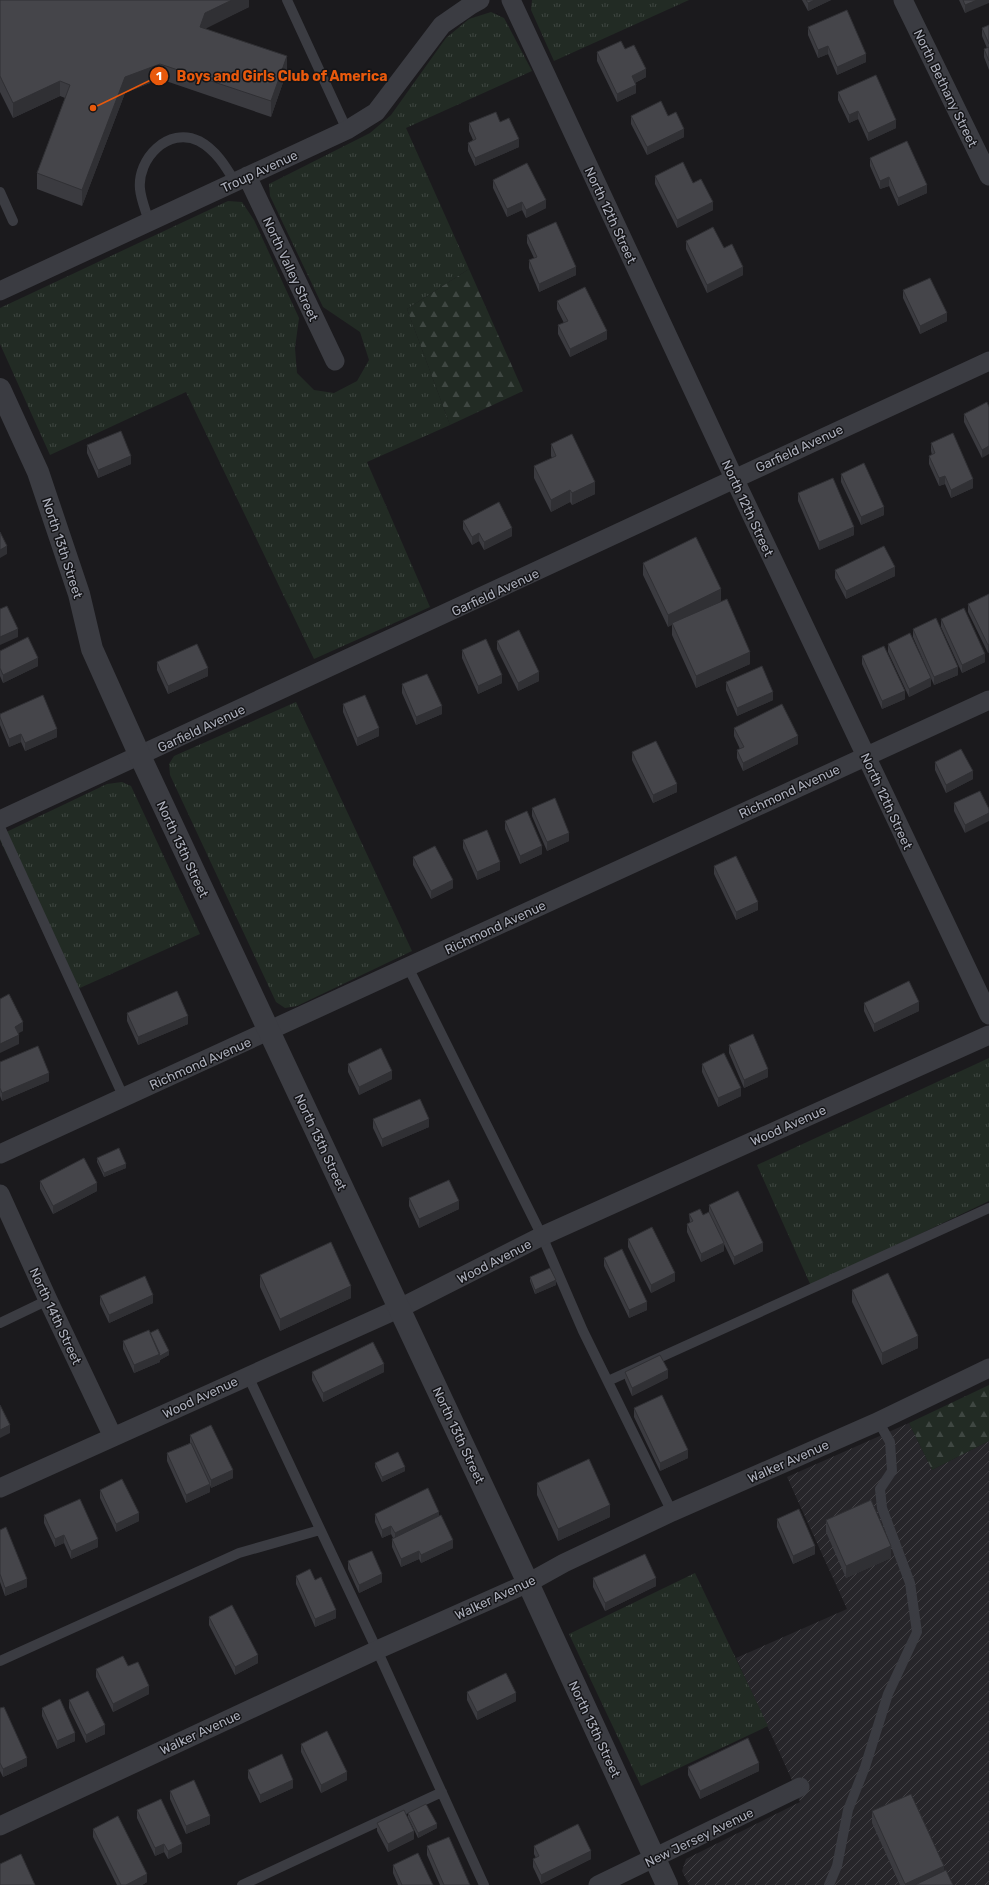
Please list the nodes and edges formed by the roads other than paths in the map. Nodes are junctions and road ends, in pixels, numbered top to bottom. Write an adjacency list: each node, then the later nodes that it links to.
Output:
1 (288, 0): 5 (lane)
2 (480, 0): 5 (street, Troup Avenue)
3 (511, 0): 15 (street, North 12th Street)
4 (903, 0): 6 (street, North Bethany Street)
5 (347, 130): 7 (street, Troup Avenue)
6 (989, 176)
7 (241, 179): 10 (street, Troup Avenue); 10 (lane); 12 (street, North Valley Street)
8 (0, 192): 9 (lane)
9 (13, 221)
10 (150, 222): 11 (street, Troup Avenue)
11 (0, 291)
12 (334, 361)
13 (989, 361): 15 (street, Garfield Avenue)
14 (0, 389): 17 (street, North 13th Street)
15 (734, 478): 17 (street, Garfield Avenue); 18 (street, North 12th Street)
16 (989, 700): 18 (street, Richmond Avenue)
17 (140, 756): 19 (street, Garfield Avenue); 23 (street, North 13th Street)
18 (866, 756): 21 (street, Richmond Avenue); 22 (street, North 12th Street)
19 (0, 820)
20 (0, 827): 25 (lane)
21 (408, 967): 23 (street, Richmond Avenue); 29 (lane)
22 (989, 1015)
23 (268, 1032): 25 (street, Richmond Avenue); 31 (street, North 13th Street)
24 (989, 1035): 29 (street, Wood Avenue)
25 (124, 1098): 26 (street, Richmond Avenue)
26 (0, 1154)
27 (0, 1194): 30 (street, North 14th Street)
28 (989, 1208): 35 (lane)
29 (542, 1236): 31 (street, Wood Avenue); 35 (lane)
30 (48, 1300): 32 (lane); 37 (street, North 14th Street)
31 (400, 1308): 34 (street, Wood Avenue); 41 (street, North 13th Street)
32 (0, 1322)
33 (989, 1368): 36 (street, Walker Avenue)
34 (248, 1376): 37 (street, Wood Avenue); 40 (lane)
35 (608, 1381): 39 (lane)
36 (878, 1421): 39 (street, Walker Avenue); 52 (lane)
37 (113, 1437): 38 (street, Wood Avenue)
38 (0, 1488)
39 (672, 1512): 41 (street, Walker Avenue)
40 (320, 1530): 42 (lane); 43 (lane)
41 (528, 1583): 42 (street, Walker Avenue); 47 (street, North 13th Street)
42 (377, 1650): 45 (lane); 46 (street, Walker Avenue)
43 (0, 1661)
44 (800, 1787): 47 (street, New Jersey Avenue)
45 (442, 1792): 48 (lane); 49 (lane)
46 (0, 1826)
47 (655, 1859): 50 (street, New Jersey Avenue); 51 (street, North 13th Street)
48 (242, 1885)
49 (484, 1885)
50 (598, 1885)
51 (667, 1885)
52 (829, 1885)

